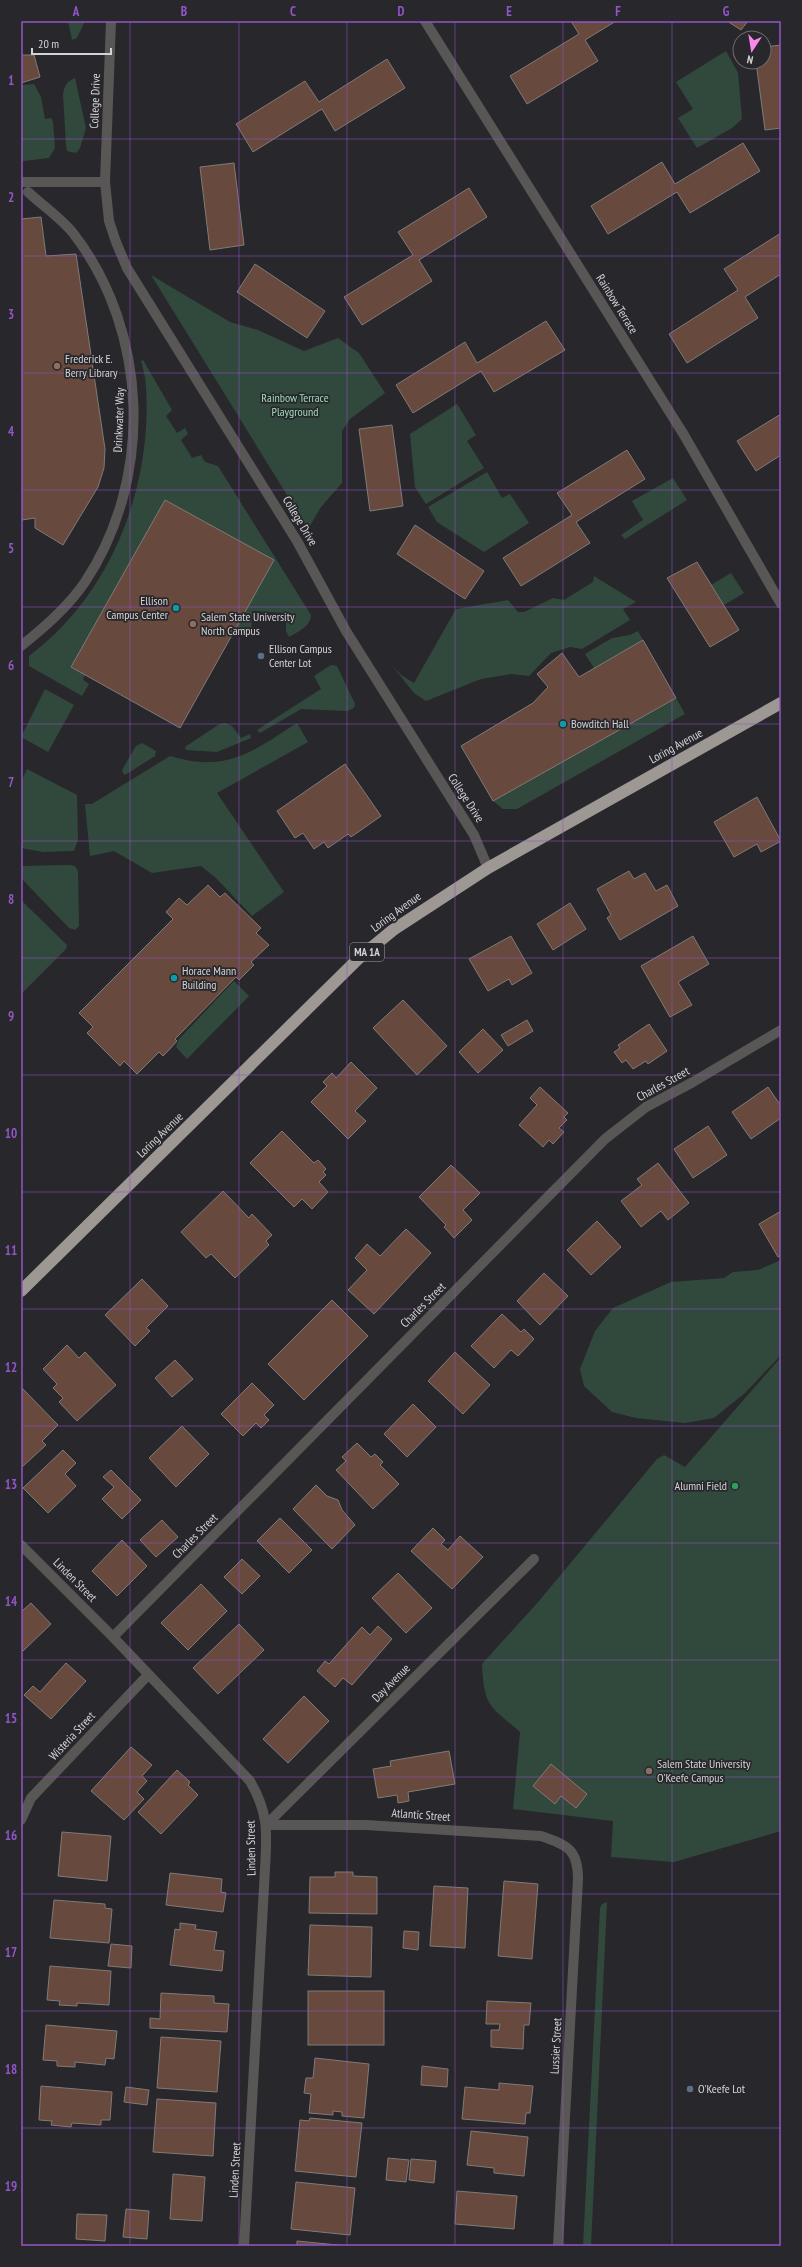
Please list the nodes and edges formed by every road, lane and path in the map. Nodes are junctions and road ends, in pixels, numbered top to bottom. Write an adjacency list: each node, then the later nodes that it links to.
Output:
1 (111, 21): 4 (street, College Drive)
2 (426, 21): 6 (street, Rainbow Terrace)
3 (21, 182): 4 (street)
4 (105, 182): 9 (street, College Drive)
5 (28, 192): 7 (street, Drinkwater Way)
6 (781, 604)
7 (21, 646)
8 (781, 703): 9 (highway, Loring Avenue / MA 1A)
9 (488, 868): 11 (highway, Loring Avenue / MA 1A)
10 (781, 1030): 14 (street, Charles Street)
11 (21, 1291)
12 (21, 1545): 14 (street, Linden Street)
13 (534, 1559): 17 (street, Day Avenue)
14 (113, 1637): 15 (street, Linden Street)
15 (148, 1674): 16 (street, Wisteria Street); 17 (street, Linden Street)
16 (21, 1820)
17 (266, 1825): 18 (street, Atlantic Street); 19 (street, Linden Street)
18 (570, 1849): 20 (street, Lussier Street)
19 (244, 2246)
20 (558, 2246)

